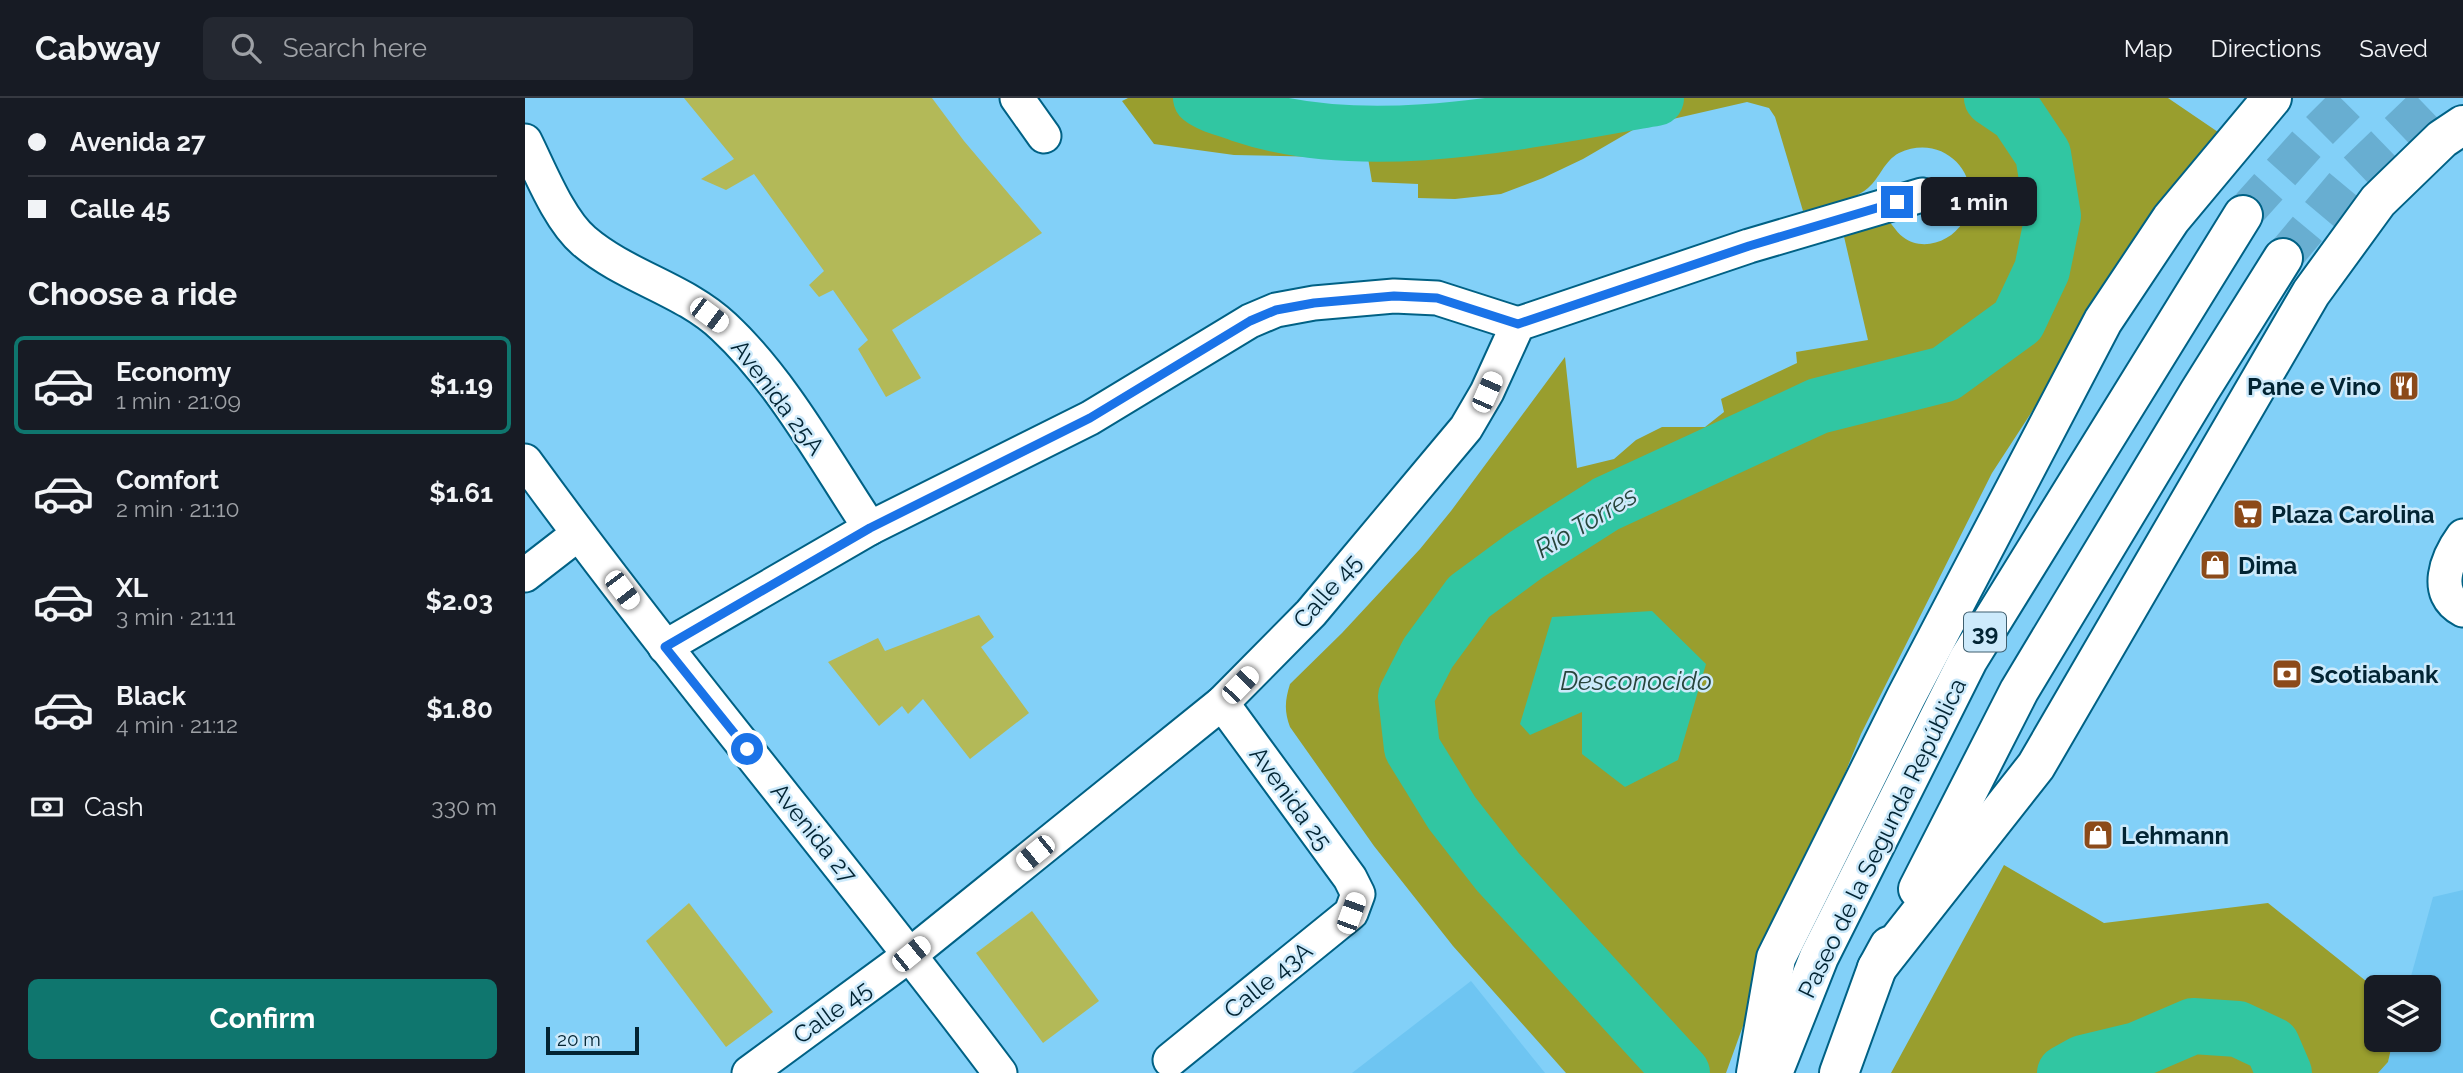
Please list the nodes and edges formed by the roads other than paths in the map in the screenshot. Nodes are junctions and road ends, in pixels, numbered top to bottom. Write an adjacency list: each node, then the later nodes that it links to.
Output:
1 (1017, 98): 4 (street)
2 (2272, 98): 24 (highway)
3 (2463, 125): 20 (highway)
4 (1044, 136)
5 (525, 141): 11 (street, Avenida 25A)
6 (1921, 195): 9 (street)
7 (2243, 215): 25 (highway, Paseo de la Segunda República / 39)
8 (2283, 258): 20 (highway, 39)
9 (1518, 324): 11 (street); 17 (street, Calle 45)
10 (525, 461): 12 (street, Avenida 27)
11 (870, 528): 16 (street)
12 (578, 534): 14 (street); 16 (street, Avenida 27)
13 (2463, 536): 15 (street)
14 (525, 575)
15 (2463, 610)
16 (665, 647): 19 (street, Avenida 27)
17 (1222, 703): 18 (street, Avenida 25); 19 (street, Calle 45)
18 (1358, 894): 21 (street, Calle 43A)
19 (911, 954): 22 (street, Calle 45); 23 (street, Avenida 27)
20 (1877, 968): 26 (highway, 39)
21 (1170, 1060)
22 (749, 1073)
23 (1000, 1073)
24 (1756, 1073)
25 (1773, 1073)
26 (1839, 1073)

